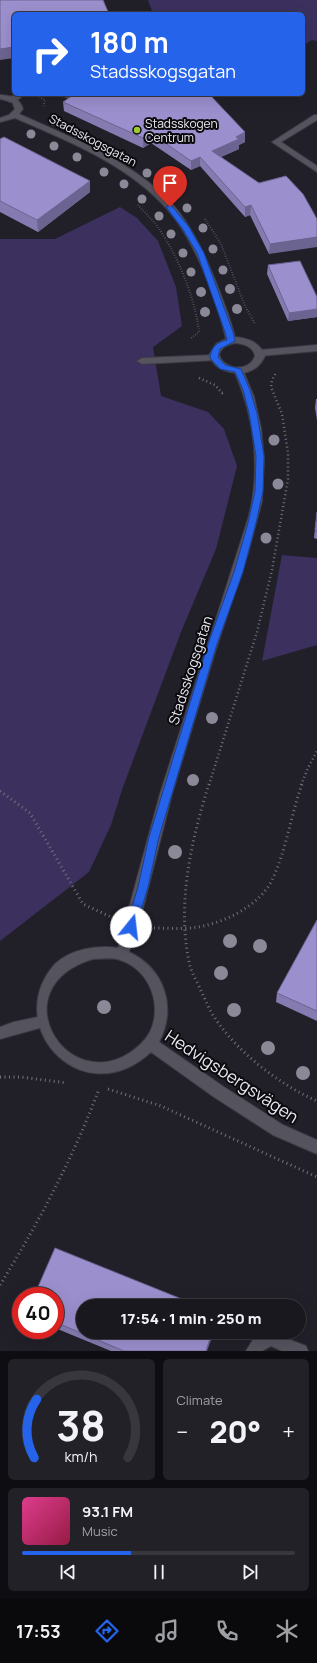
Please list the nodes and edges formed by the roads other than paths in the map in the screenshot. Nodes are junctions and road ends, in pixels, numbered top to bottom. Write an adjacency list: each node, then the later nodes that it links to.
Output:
1 (18, 96): 4 (street)
2 (69, 96): 5 (street)
3 (0, 97): 4 (street)
4 (12, 100): 6 (street)
5 (80, 101)
6 (15, 115): 8 (street); 10 (street, Stadsskogsgatan)
7 (317, 117): 9 (street)
8 (0, 120)
9 (315, 166)
10 (231, 341): 12 (street); 13 (street)
11 (317, 348): 12 (street)
12 (260, 353): 15 (street)
13 (214, 358): 14 (street); 15 (street)
14 (142, 361)
15 (238, 370): 16 (street, Stadsskogsgatan)
16 (122, 955): 17 (street); 19 (street)
17 (38, 1023): 18 (street); 19 (street)
18 (0, 1033)
19 (150, 1044): 20 (street, Hedvigsbergsvägen)
20 (317, 1147)
21 (253, 1351): 22 (street)
22 (301, 1351)

